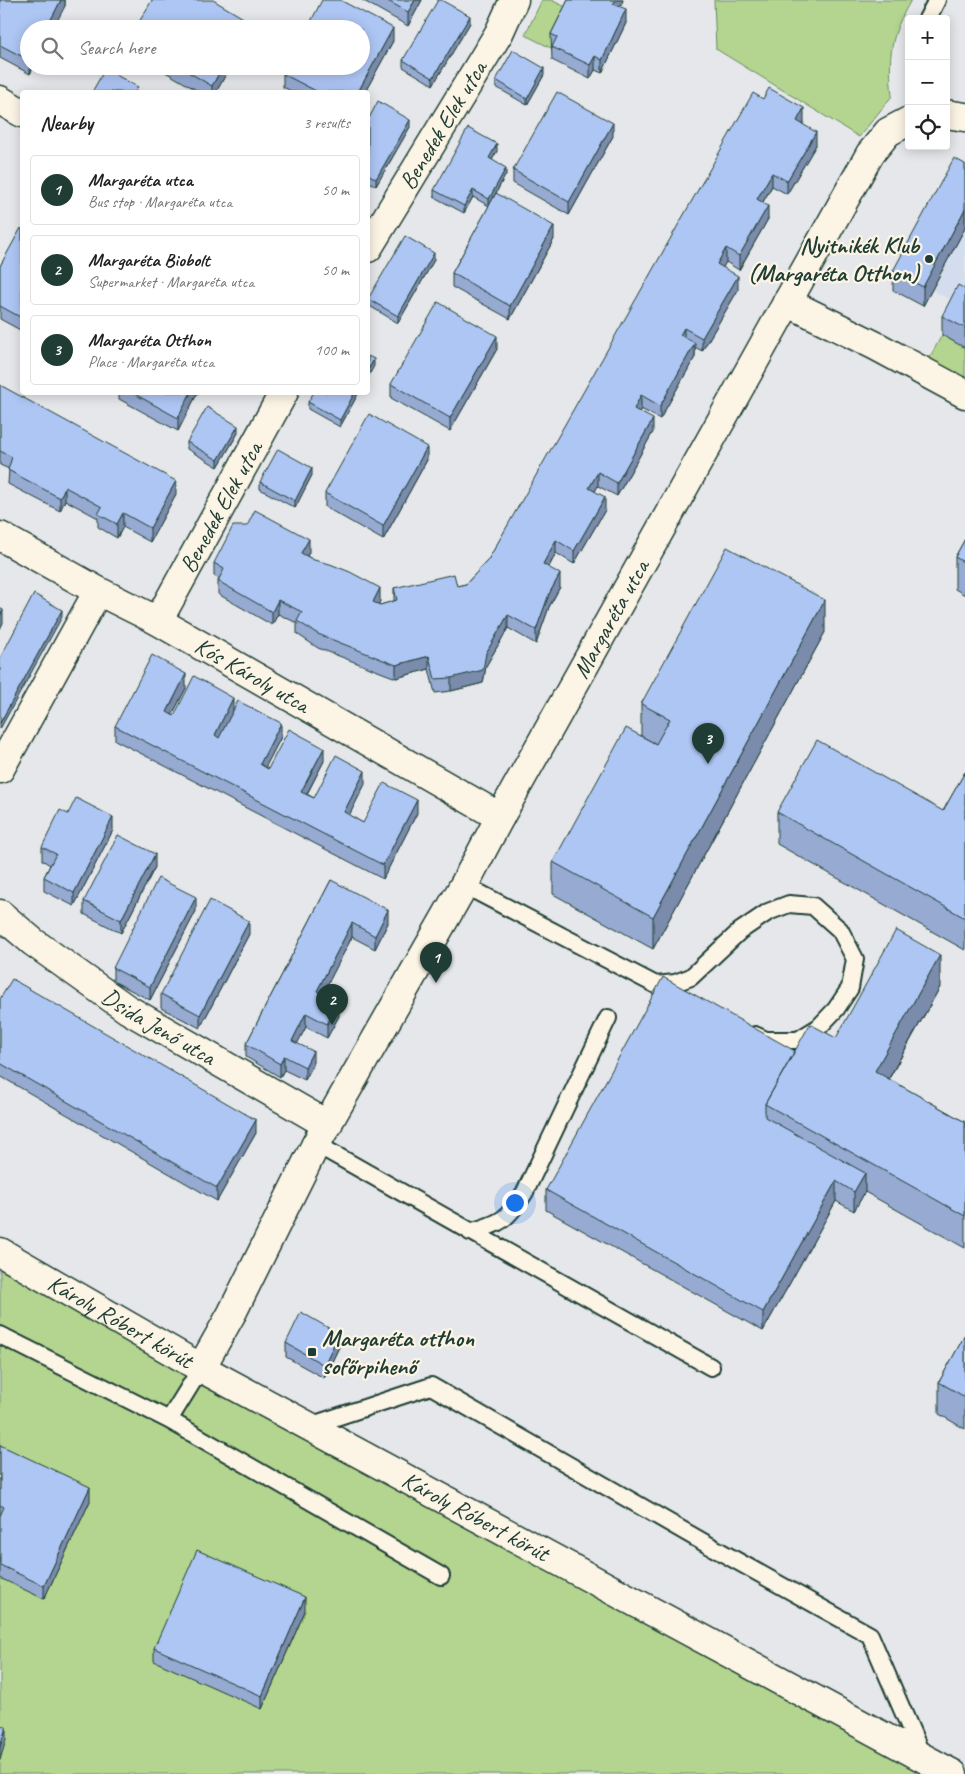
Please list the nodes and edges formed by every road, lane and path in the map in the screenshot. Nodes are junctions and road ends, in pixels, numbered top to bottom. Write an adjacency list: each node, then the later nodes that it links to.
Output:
1 (514, 0): 9 (street, Benedek Elek utca)
2 (937, 0): 3 (lane)
3 (929, 15)
4 (0, 100): 5 (street)
5 (20, 112)
6 (950, 115): 7 (street)
7 (965, 117)
8 (905, 123): 10 (street, Margaréta utca)
9 (370, 245)
10 (787, 302): 11 (street); 17 (street, Margaréta utca)
11 (965, 394)
12 (282, 395): 15 (street, Benedek Elek utca)
13 (0, 536): 14 (street, Kós Károly utca)
14 (98, 591): 15 (street, Kós Károly utca); 16 (street)
15 (158, 621): 17 (street, Kós Károly utca)
16 (0, 769)
17 (500, 817): 18 (street, Margaréta utca)
18 (464, 885): 20 (lane); 24 (street, Margaréta utca)
19 (0, 914): 24 (street, Dsida Jenő utca)
20 (656, 985): 21 (lane); 23 (lane)
21 (690, 1002)
22 (608, 1018): 25 (lane)
23 (741, 1028)
24 (322, 1134): 25 (lane); 29 (street, Margaréta utca)
25 (470, 1232): 28 (lane)
26 (0, 1252): 29 (street, Károly Róbert körút)
27 (0, 1335): 30 (lane)
28 (711, 1367)
29 (201, 1368): 30 (lane); 31 (street, Károly Róbert körút)
30 (169, 1420): 32 (lane)
31 (309, 1426): 33 (street, Károly Róbert körút); 33 (lane)
32 (441, 1576)
33 (923, 1758): 34 (street, Károly Róbert körút)
34 (953, 1774)

